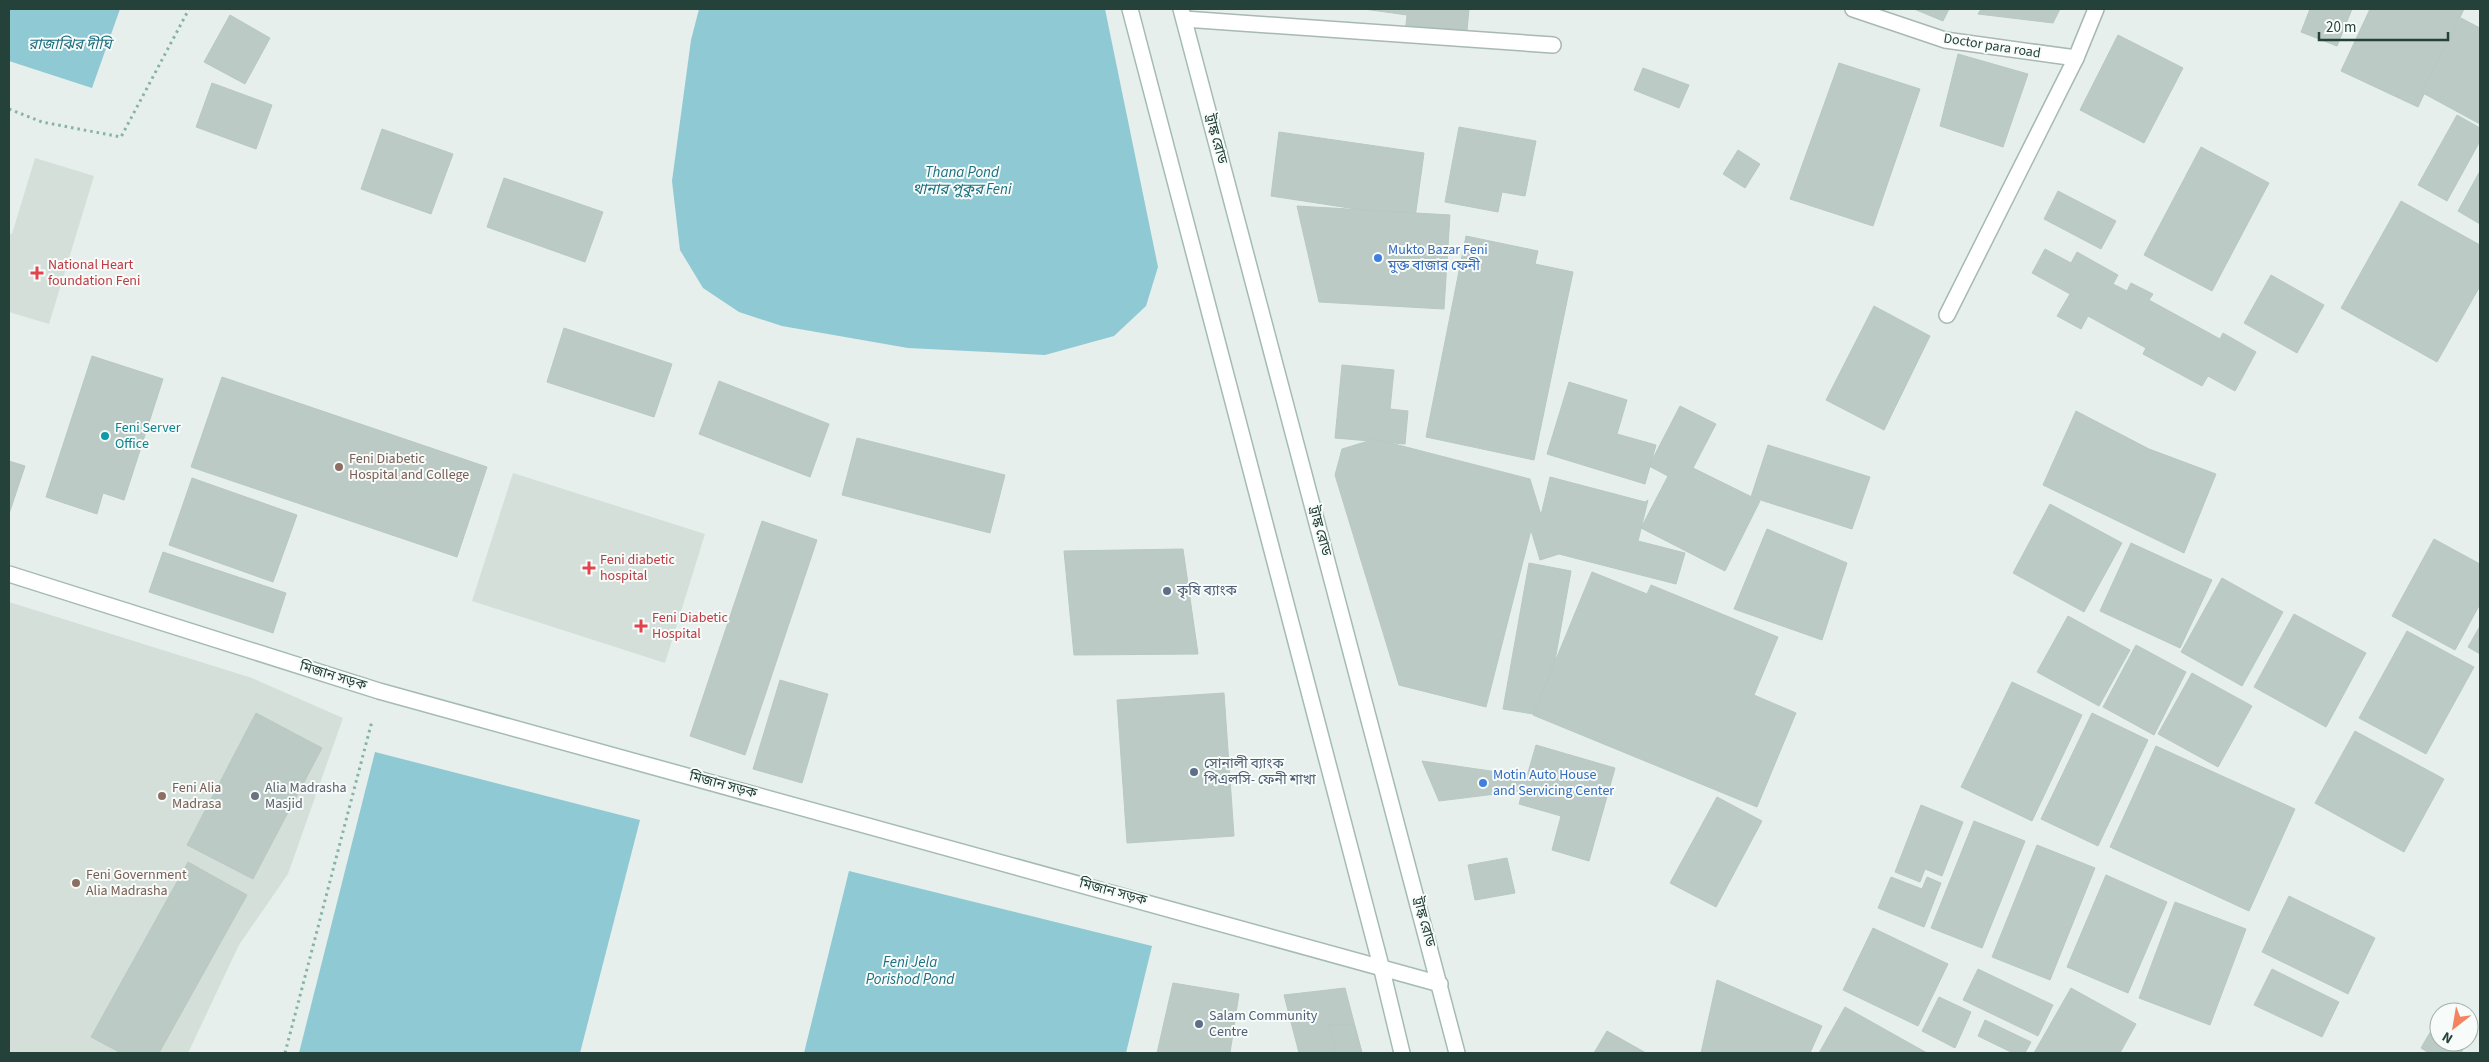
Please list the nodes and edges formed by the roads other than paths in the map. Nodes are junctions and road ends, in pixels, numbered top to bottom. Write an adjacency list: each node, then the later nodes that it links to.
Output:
1 (1130, 9): 9 (main road)
2 (1853, 9): 6 (main road, Doctor para road)
3 (2096, 9): 6 (main road)
4 (1183, 14): 5 (main road); 10 (main road, ট্রাঙ্ক রোড)
5 (1553, 45)
6 (2076, 58): 7 (main road)
7 (1947, 315)
8 (9, 574): 9 (main road, মিজান সড়ক)
9 (1381, 966): 10 (main road, মিজান সড়ক); 11 (main road)
10 (1440, 984): 12 (main road, ট্রাঙ্ক রোড)
11 (1402, 1053)
12 (1457, 1053)

